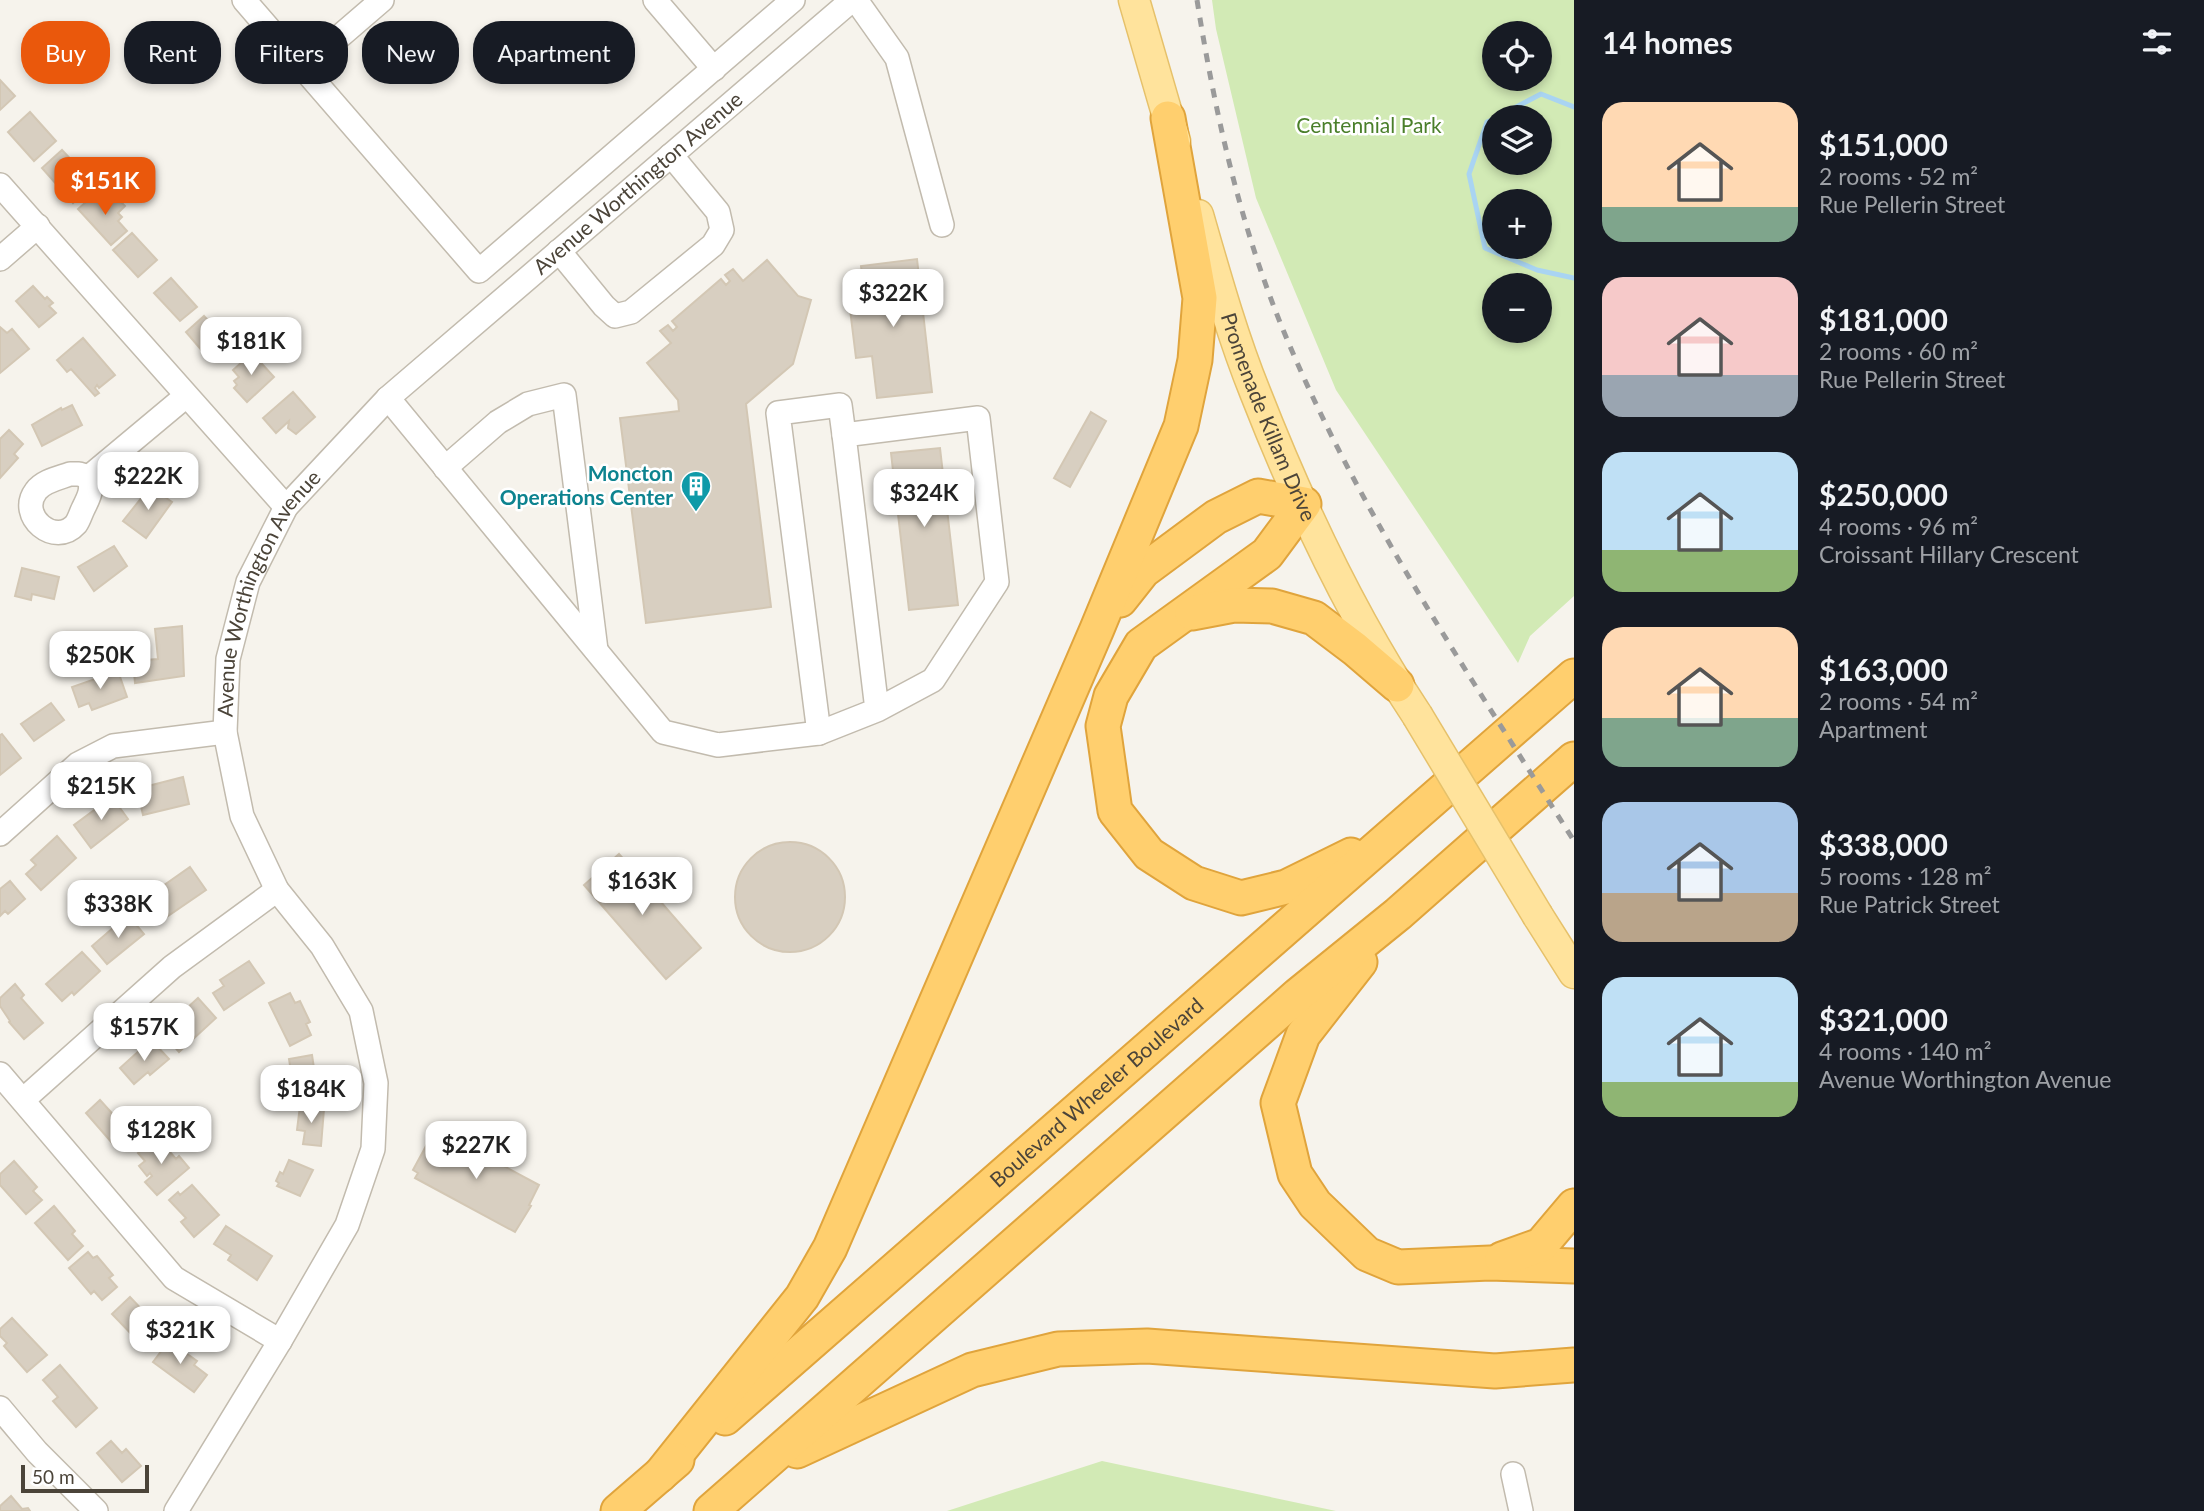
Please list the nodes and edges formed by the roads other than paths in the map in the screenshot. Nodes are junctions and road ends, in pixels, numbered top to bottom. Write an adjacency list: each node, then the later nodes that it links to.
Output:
1 (244, 0): 7 (street)
2 (382, 0): 8 (street)
3 (655, 0): 9 (street)
4 (793, 0): 9 (street)
5 (854, 0): 13 (street, Avenue Worthington Avenue); 16 (street)
6 (1134, 0): 12 (main road, Promenade Killam Drive)
7 (262, 21)
8 (348, 29)
9 (714, 69): 11 (street)
10 (317, 84): 18 (street)
11 (675, 102): 13 (street); 18 (street)
12 (1168, 118): 26 (main road, Promenade Killam Drive); 29 (highway)
13 (699, 131): 14 (street, Avenue Worthington Avenue)
14 (671, 155): 19 (street, Avenue Worthington Avenue); 19 (street)
15 (0, 184): 17 (street)
16 (943, 225)
17 (38, 226): 20 (street); 21 (street)
18 (520, 236): 19 (street)
19 (551, 258): 22 (street, Avenue Worthington Avenue)
20 (0, 259)
21 (186, 396): 25 (street); 27 (street)
22 (388, 398): 24 (street); 27 (street, Avenue Worthington Avenue)
23 (844, 435): 33 (street); 33 (street); 35 (street)
24 (445, 468): 30 (street); 30 (street)
25 (89, 477)
26 (1304, 504): 28 (highway); 29 (highway); 32 (main road, Promenade Killam Drive)
27 (286, 507): 34 (street, Avenue Worthington Avenue)
28 (1183, 614): 32 (highway); 37 (highway)
29 (1097, 629): 53 (highway)
30 (596, 652): 35 (street)
31 (1574, 676): 37 (highway, Boulevard Wheeler Boulevard)
32 (1397, 685): 41 (main road, Promenade Killam Drive, bridge)
33 (877, 710): 35 (street)
34 (225, 732): 38 (street); 39 (street, Avenue Worthington Avenue)
35 (819, 733)
36 (1574, 759): 40 (highway)
37 (1399, 831): 53 (highway, Boulevard Wheeler Boulevard)
38 (0, 834)
39 (278, 890): 43 (street); 47 (street, Avenue Worthington Avenue)
40 (1398, 914): 45 (highway); 57 (highway)
41 (1574, 973)
42 (0, 1074): 43 (street)
43 (23, 1100): 47 (street)
44 (1574, 1206): 45 (highway)
45 (1490, 1263): 46 (highway)
46 (1574, 1266)
47 (280, 1341): 55 (street, Avenue Worthington Avenue)
48 (1574, 1365): 49 (highway)
49 (1526, 1370): 50 (highway); 58 (highway)
50 (1574, 1389)
51 (0, 1408): 54 (street)
52 (1513, 1474): 59 (street)
53 (660, 1475): 56 (highway, Boulevard Wheeler Boulevard)
54 (96, 1511)
55 (176, 1511)
56 (618, 1511)
57 (711, 1511)
58 (723, 1511)
59 (1521, 1511)

